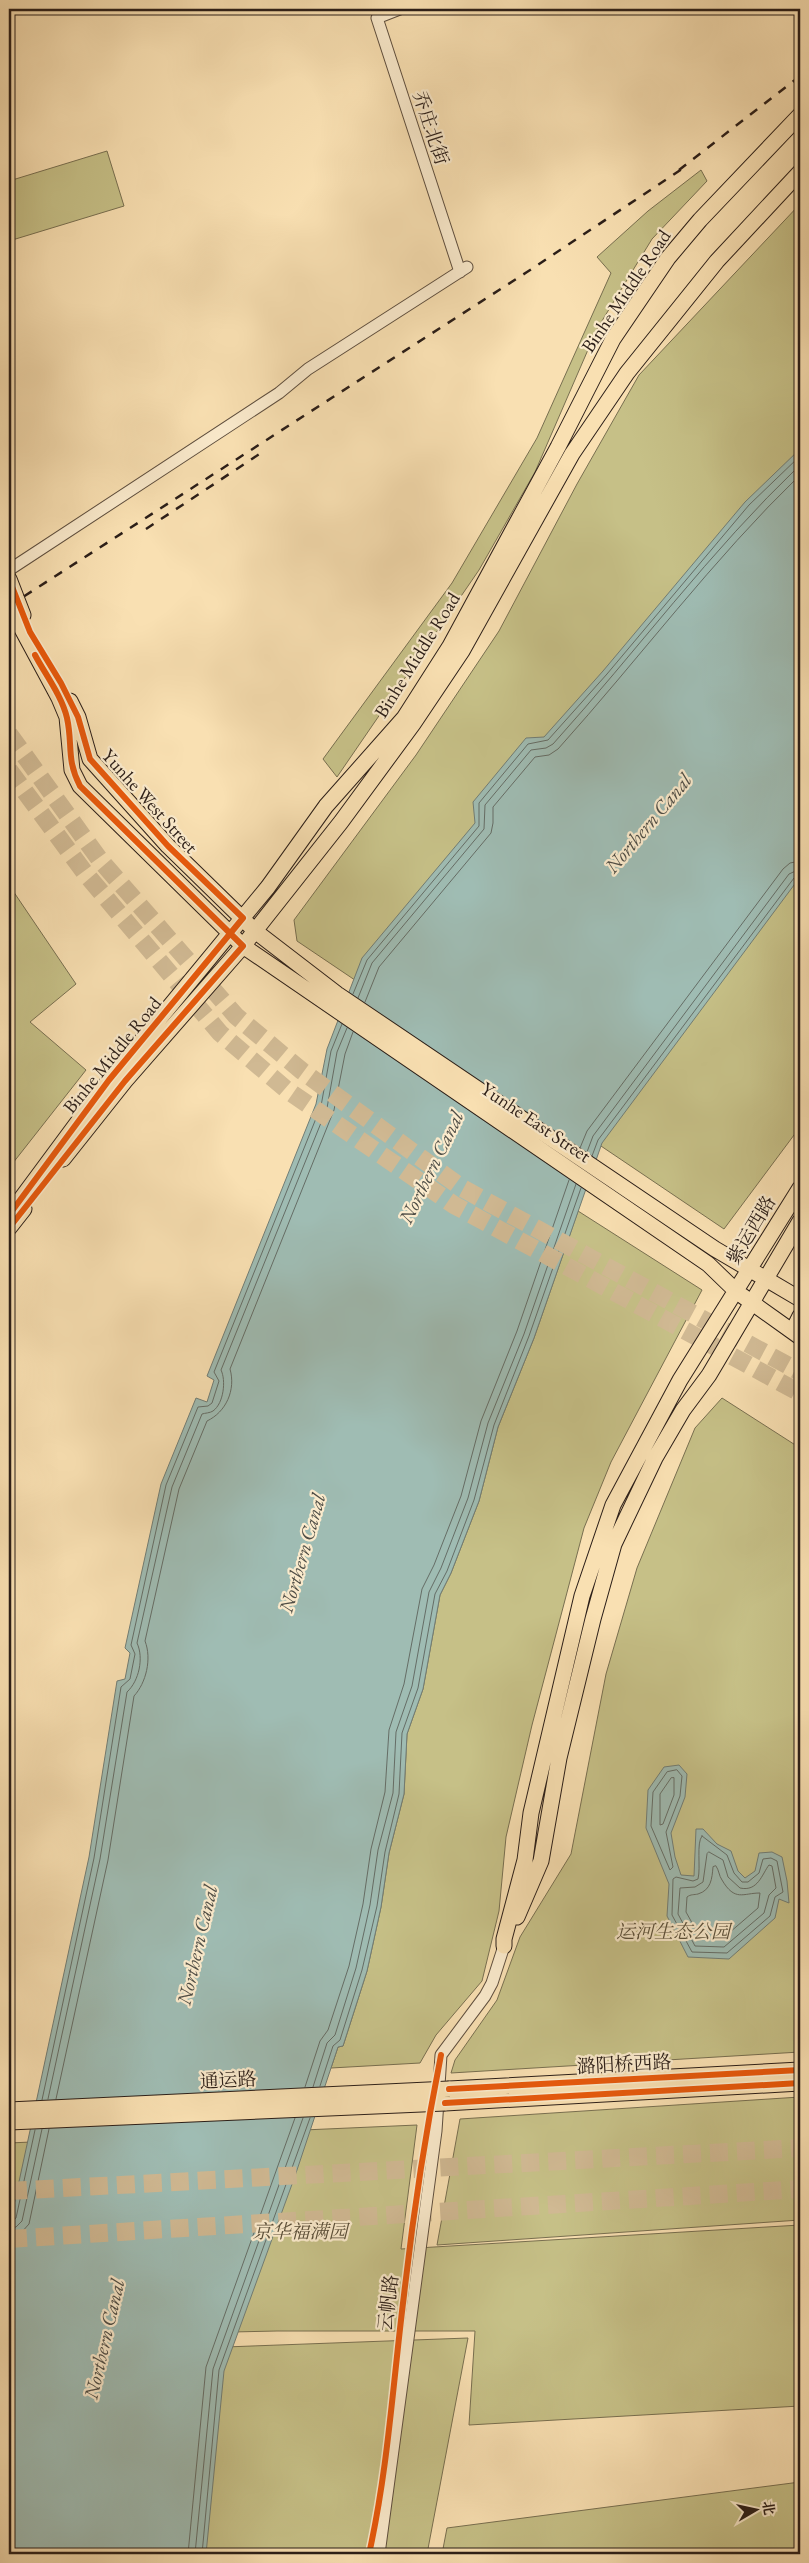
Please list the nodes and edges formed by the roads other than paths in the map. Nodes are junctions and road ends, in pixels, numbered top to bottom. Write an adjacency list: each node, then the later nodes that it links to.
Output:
1 (400, 9): 4 (street, 乔庄北街)
2 (800, 115): 7 (main road, Binhe Middle Road)
3 (800, 172): 8 (main road, Binhe Middle Road)
4 (9, 570)
5 (9, 579): 7 (main road, Yunhe West Street)
6 (9, 606): 9 (main road, Yunhe West Street)
7 (243, 918): 8 (main road, Yunhe East Street); 9 (main road, Binhe Middle Road)
8 (255, 931): 10 (main road, Binhe Middle Road); 11 (main road, Yunhe East Street)
9 (231, 933): 10 (main road, Yunhe West Street); 13 (main road, Binhe Middle Road)
10 (243, 946): 11 (main road, Yunhe East Street); 15 (main road, Binhe Middle Road)
11 (334, 1000): 16 (main road, Yunhe East Street); 18 (main road, Yunhe East Street)
12 (800, 1188): 16 (main road, 紫运西路)
13 (9, 1215)
14 (800, 1221): 17 (main road, 紫运西路)
15 (9, 1228)
16 (750, 1270): 17 (main road, Yunhe East Street); 18 (main road, 紫运西路)
17 (766, 1279): 19 (main road, Yunhe East Street); 20 (main road, 紫运西路)
18 (737, 1292): 20 (main road, Yunhe East Street); 23 (main road, 紫运西路)
19 (800, 1299)
20 (752, 1302): 22 (main road, Yunhe East Street); 23 (main road, 紫运西路)
21 (800, 1316): 22 (main road)
22 (798, 1335)
23 (504, 1946): 29 (street, 云帆路)
24 (800, 2070): 26 (main road, 潞阳桥西路)
25 (800, 2082): 26 (main road, 潞阳桥西路)
26 (447, 2096): 27 (main road, 通运路, bridge); 28 (main road, 通运路, bridge)
27 (9, 2110)
28 (9, 2122)
29 (379, 2554)

